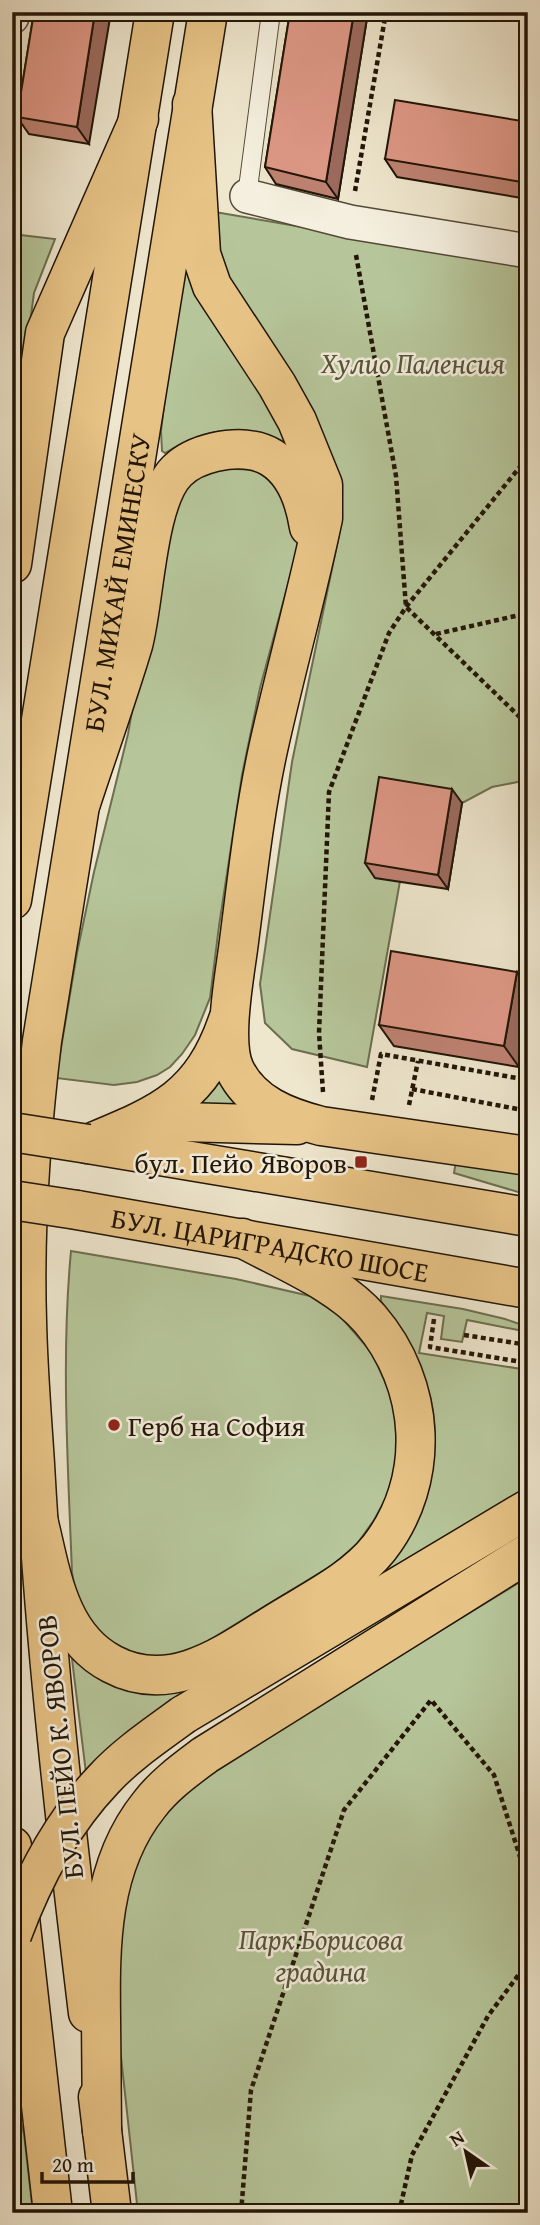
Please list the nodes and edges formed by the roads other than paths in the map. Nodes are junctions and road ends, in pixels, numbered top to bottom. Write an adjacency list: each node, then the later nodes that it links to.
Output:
1 (155, 12): 5 (main road, БУЛ. МИХАЙ ЕМИНЕСКУ)
2 (208, 12): 4 (main road, БУЛ. МИХАЙ ЕМИНЕСКУ)
3 (271, 12): 6 (lane)
4 (192, 104): 9 (main road); 10 (main road, БУЛ. МИХАЙ ЕМИНЕСКУ)
5 (139, 119): 8 (main road); 11 (main road, БУЛ. МИХАЙ ЕМИНЕСКУ)
6 (247, 196): 7 (street)
7 (528, 251)
8 (12, 564)
9 (310, 578): 10 (main road); 12 (main road)
10 (81, 803): 15 (main road, БУЛ. МИХАЙ ЕМИНЕСКУ)
11 (12, 901)
12 (229, 1014): 13 (main road); 14 (main road)
13 (322, 1115): 14 (main road); 17 (main road)
14 (144, 1121): 16 (main road)
15 (22, 1142): 16 (main road, bridge); 23 (main road, БУЛ. ПЕЙО К. ЯВОРОВ)
16 (88, 1144): 19 (main road)
17 (528, 1156)
18 (12, 1200): 20 (main road, БУЛ. ЦАРИГРАДСКО ШОСЕ, bridge)
19 (528, 1217)
20 (242, 1238): 21 (main road, БУЛ. ЦАРИГРАДСКО ШОСЕ); 23 (main road)
21 (528, 1289)
22 (528, 1509): 26 (main road, bridge)
23 (38, 1519): 27 (main road, БУЛ. ПЕЙО К. ЯВОРОВ)
24 (528, 1553): 27 (main road)
25 (12, 1846): 28 (main road, БУЛ. ПЕЙО К. ЯВОРОВ)
26 (12, 1935)
27 (102, 2131): 29 (main road, БУЛ. ПЕЙО К. ЯВОРОВ)
28 (53, 2213)
29 (112, 2213)

